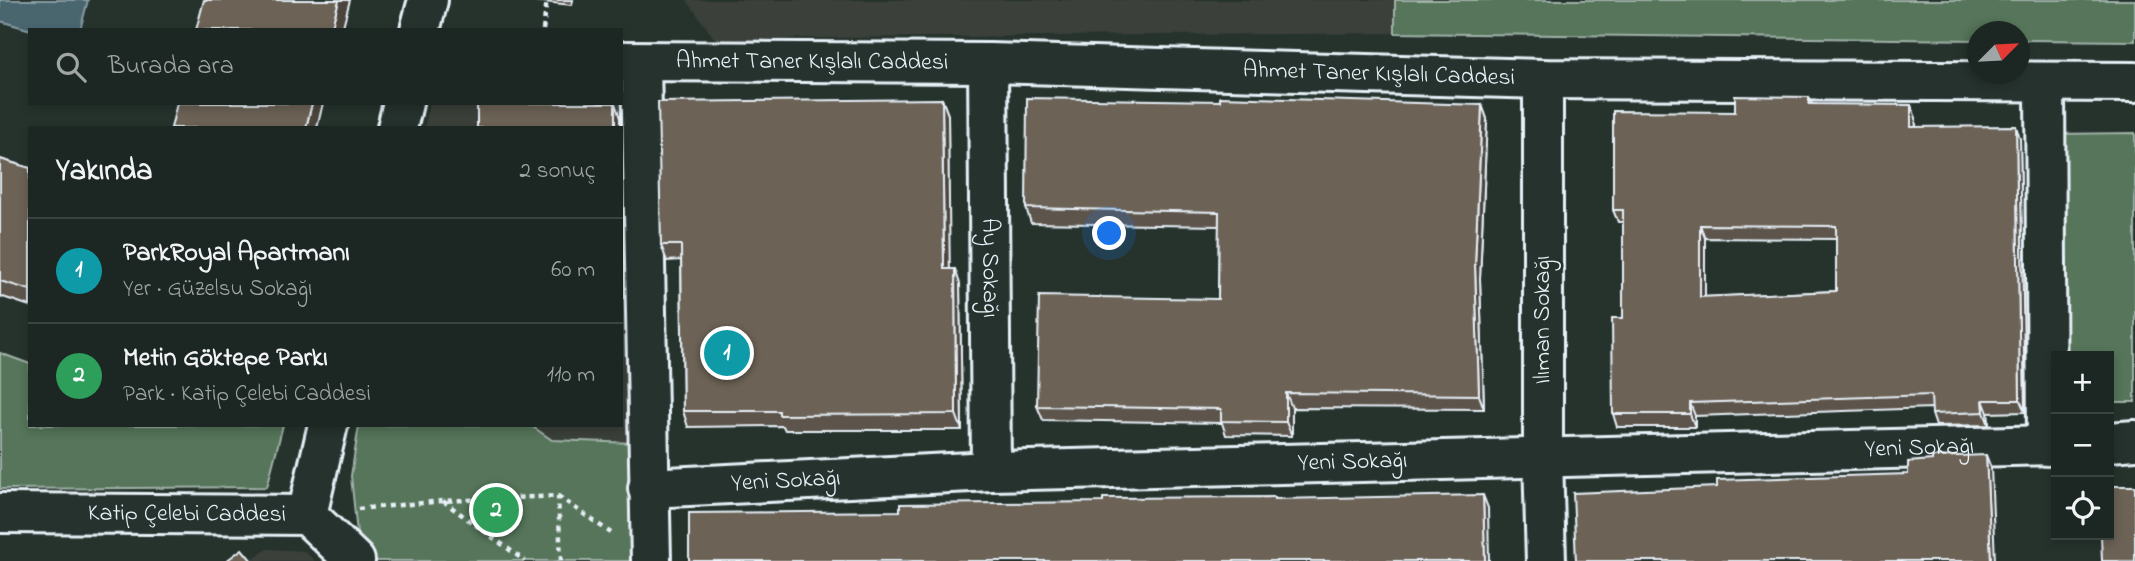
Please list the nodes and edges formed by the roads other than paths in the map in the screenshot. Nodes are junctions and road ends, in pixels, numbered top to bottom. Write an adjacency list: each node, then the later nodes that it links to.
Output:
1 (428, 0): 2 (street)
2 (421, 28)
3 (631, 62): 4 (street, Ahmet Taner Kışlalı Caddesi); 17 (street)
4 (988, 63): 5 (street, Ahmet Taner Kışlalı Caddesi); 16 (street, Ay Sokağı)
5 (1543, 79): 7 (street, Ahmet Taner Kışlalı Caddesi); 15 (street, Ilıman Sokağı)
6 (2135, 82): 7 (street, Ahmet Taner Kışlalı Caddesi)
7 (2045, 83): 10 (street)
8 (403, 105): 9 (street)
9 (397, 126)
10 (2051, 414)
11 (328, 427): 19 (street)
12 (2135, 440): 13 (street)
13 (2114, 442)
14 (2051, 445): 15 (street, Yeni Sokağı)
15 (1543, 457): 16 (street, Yeni Sokağı); 22 (street, Ilıman Sokağı)
16 (991, 471): 17 (street, Yeni Sokağı)
17 (648, 488): 20 (street)
18 (0, 513): 19 (street, Katip Çelebi Caddesi)
19 (307, 514): 21 (street, Katip Çelebi Caddesi)
20 (650, 548)
21 (355, 561)
22 (1546, 561)

